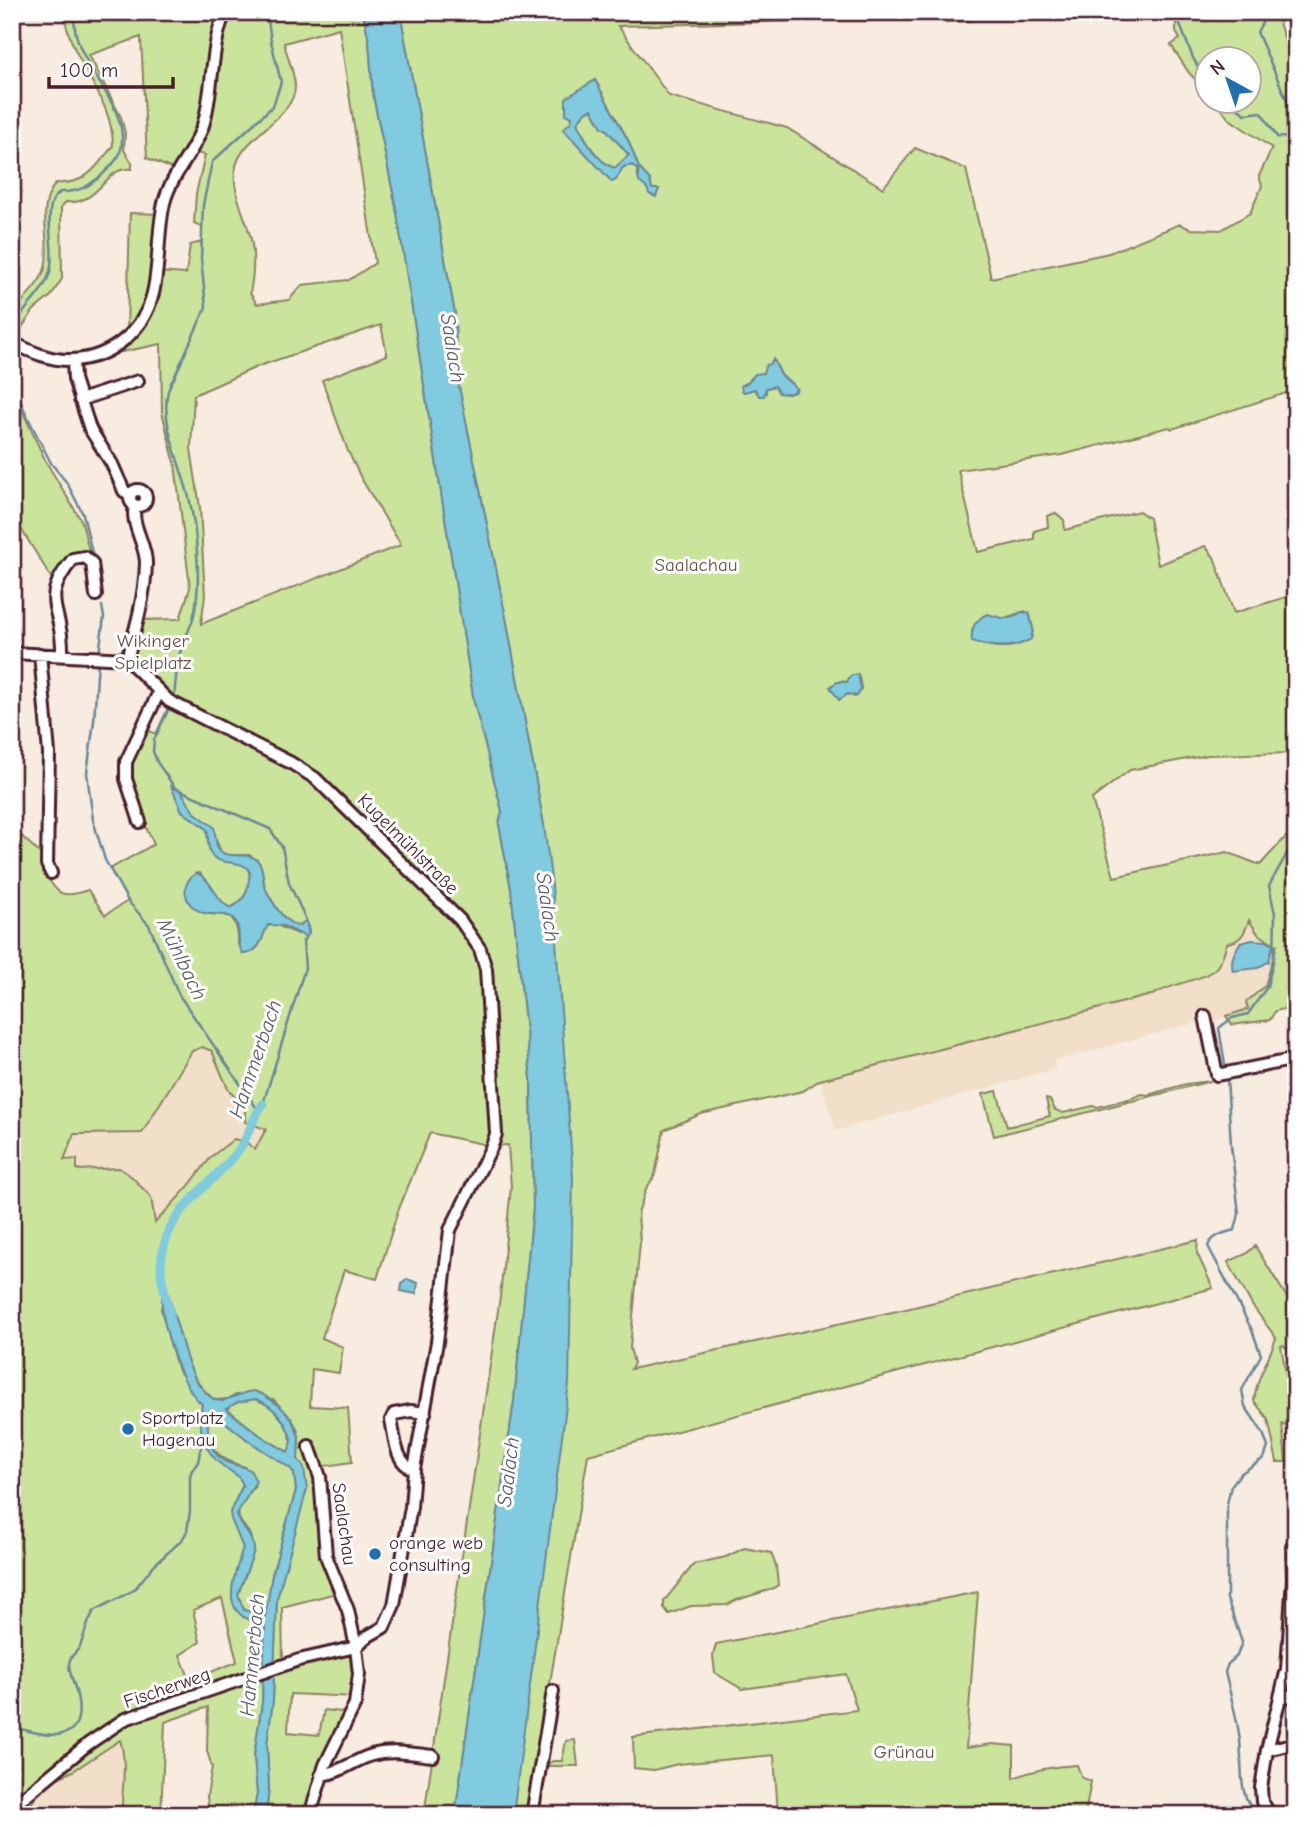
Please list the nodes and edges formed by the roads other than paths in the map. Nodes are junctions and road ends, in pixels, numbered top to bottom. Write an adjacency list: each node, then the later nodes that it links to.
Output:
1 (225, 12): 3 (street)
2 (13, 342): 3 (street)
3 (73, 360): 5 (street)
4 (138, 381): 5 (street)
5 (80, 400): 10 (street)
6 (96, 595): 9 (street)
7 (12, 653): 8 (street)
8 (40, 654): 9 (street); 13 (street)
9 (62, 654): 10 (street)
10 (127, 659): 11 (street, Kugelmühlstraße)
11 (159, 692): 12 (street); 16 (street, Kugelmühlstraße)
12 (140, 822)
13 (51, 873)
14 (1205, 1016): 15 (street)
15 (1296, 1059)
16 (425, 1413): 18 (street); 18 (street)
17 (309, 1446): 20 (street, Saalachau)
18 (414, 1469): 20 (street)
19 (1292, 1546): 23 (street)
20 (356, 1647): 27 (street, Saalachau); 28 (street, Fischerweg)
21 (553, 1691): 30 (street)
22 (1296, 1694): 23 (street)
23 (1282, 1698): 25 (street)
24 (1296, 1743): 25 (street)
25 (1267, 1750): 31 (street)
26 (433, 1755): 27 (street)
27 (321, 1775): 29 (street, Saalachau)
28 (12, 1807)
29 (310, 1815)
30 (532, 1815)
31 (1272, 1815)

